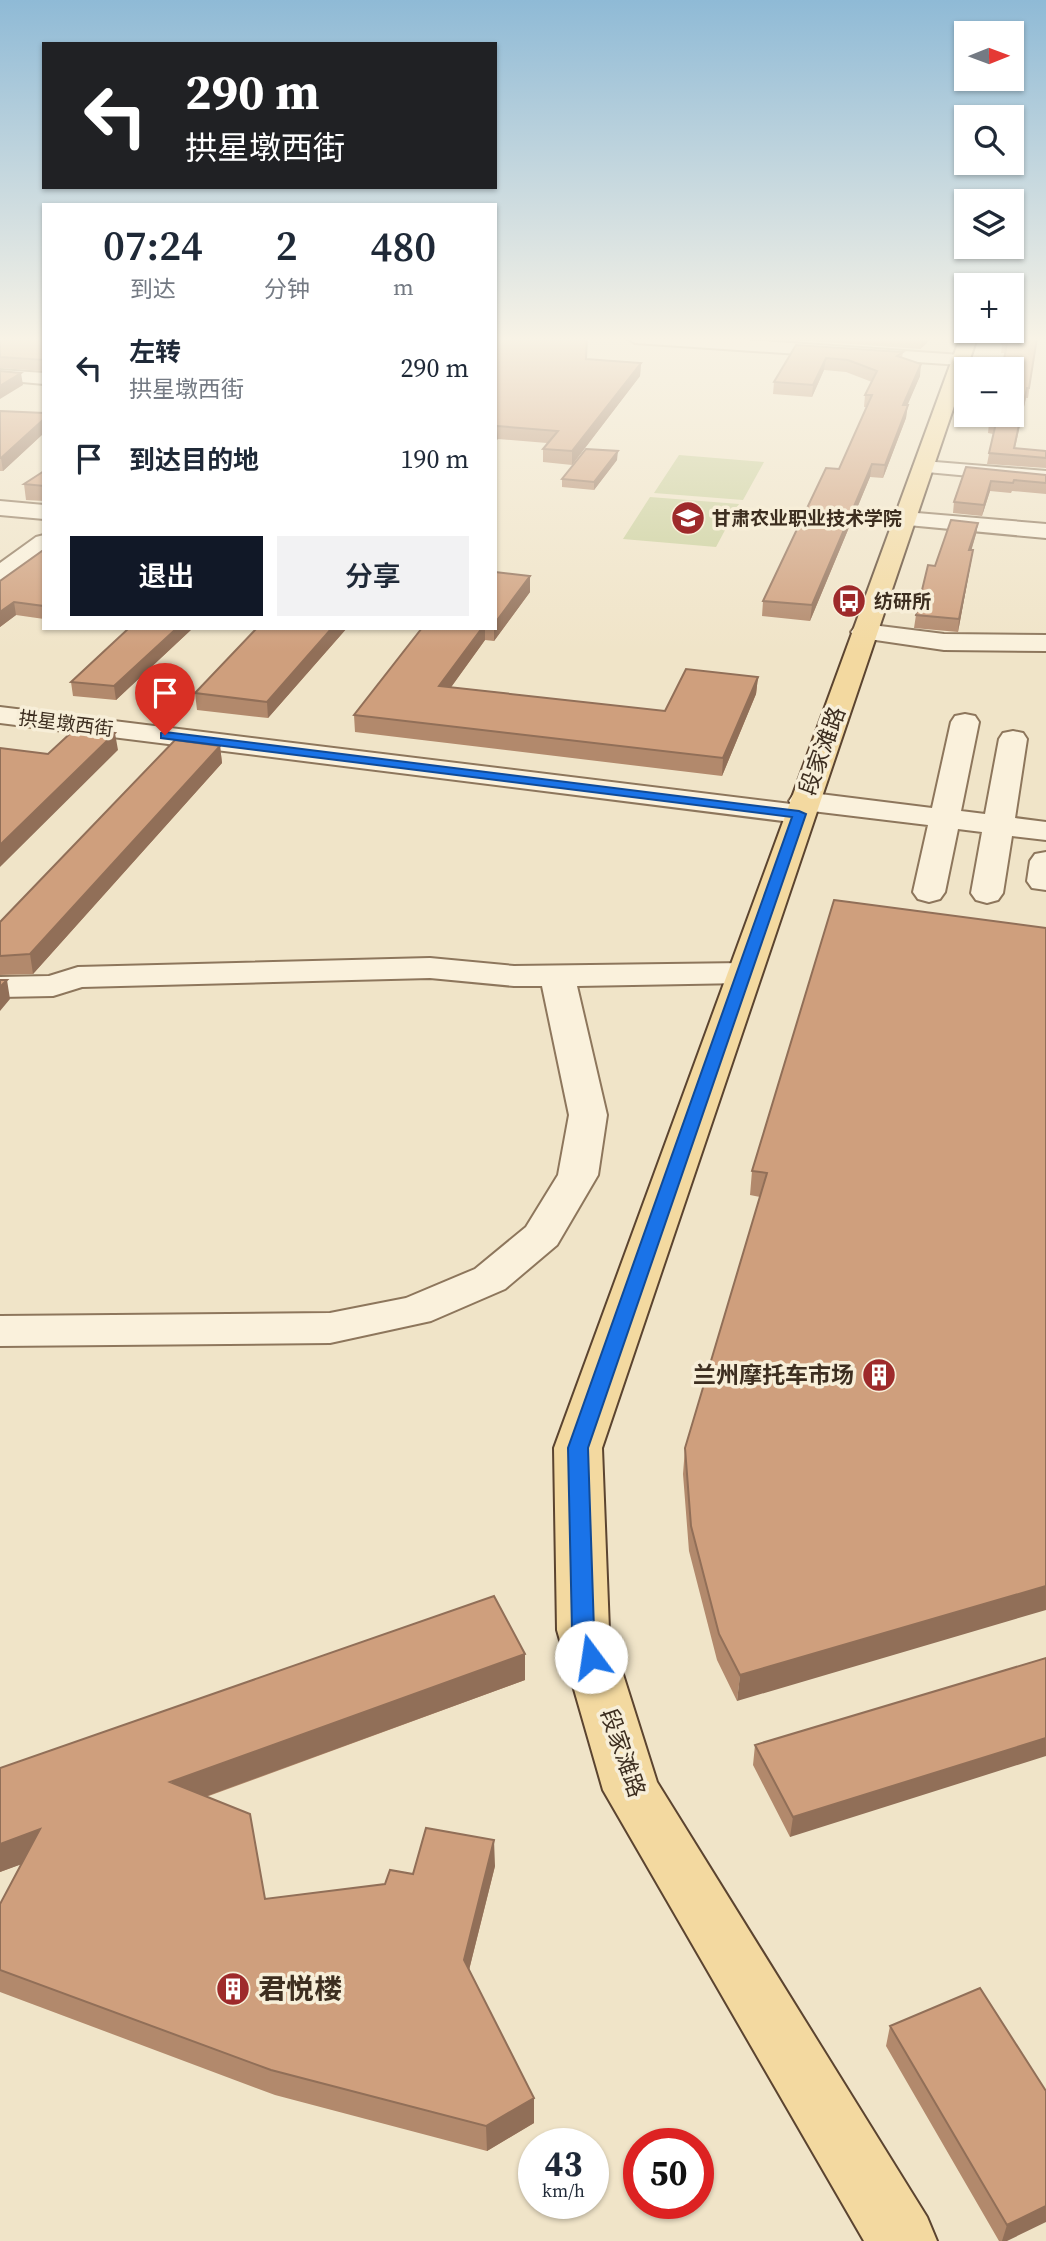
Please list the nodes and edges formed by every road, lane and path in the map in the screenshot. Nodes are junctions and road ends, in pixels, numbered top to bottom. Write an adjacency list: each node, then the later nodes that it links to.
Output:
1 (932, 443): 2 (main road, 段家滩路)
2 (923, 467): 3 (street); 6 (main road, 段家滩路)
3 (1046, 477)
4 (0, 508): 5 (street)
5 (42, 512)
6 (905, 519): 7 (street); 10 (main road, 段家滩路)
7 (1046, 531)
8 (42, 543): 9 (street)
9 (0, 574)
10 (864, 632): 11 (street); 15 (main road, 段家滩路)
11 (1046, 643)
12 (0, 715): 15 (street, 拱星墩西街)
13 (965, 722): 16 (street)
14 (1013, 739): 17 (street)
15 (802, 808): 16 (street, 拱星墩西街); 21 (main road, 段家滩路)
16 (945, 818): 17 (street, 拱星墩西街); 19 (street)
17 (999, 825): 18 (street, 拱星墩西街); 20 (street)
18 (1046, 831)
19 (929, 892)
20 (987, 893)
21 (744, 973): 22 (street); 25 (main road, 段家滩路)
22 (557, 976): 23 (street); 24 (street)
23 (0, 987)
24 (0, 1331)
25 (902, 2241)

